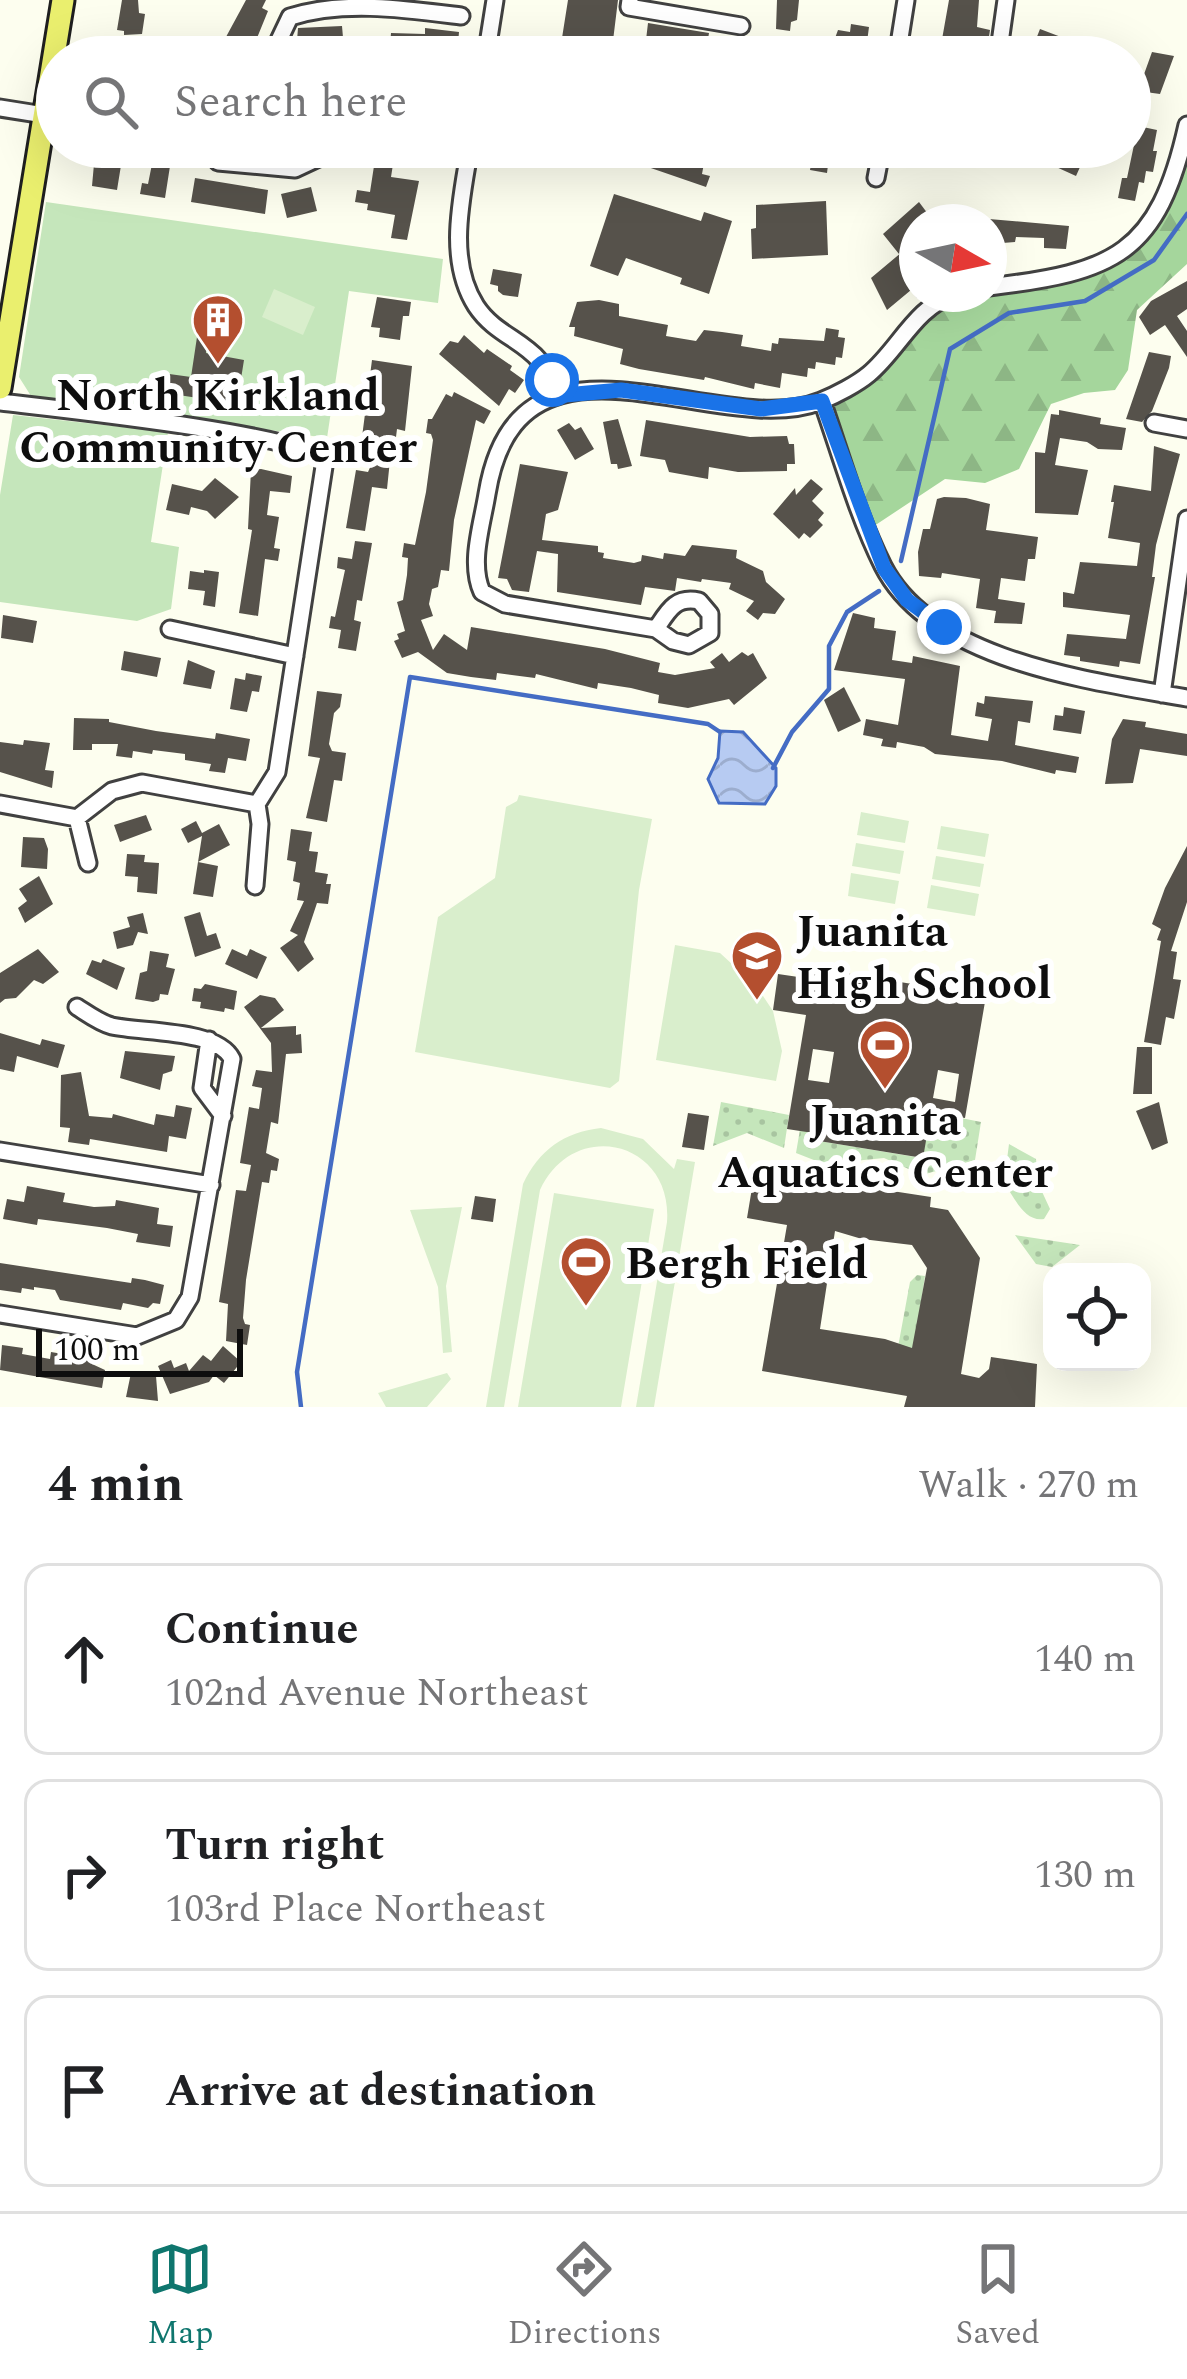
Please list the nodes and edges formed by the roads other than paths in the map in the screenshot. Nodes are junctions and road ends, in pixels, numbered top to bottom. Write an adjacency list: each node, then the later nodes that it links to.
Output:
1 (63, 0): 9 (main road)
2 (495, 0): 11 (street)
3 (630, 0): 8 (street)
4 (906, 0): 12 (street)
5 (1006, 0): 13 (street)
6 (357, 2): 7 (street); 10 (street)
7 (461, 16)
8 (741, 26)
9 (57, 36)
10 (278, 36)
11 (489, 36)
12 (900, 36)
13 (1001, 36)
14 (0, 108): 15 (street)
15 (36, 114)
16 (1187, 125): 22 (street)
17 (36, 151): 21 (main road)
18 (468, 168): 25 (street)
19 (878, 168): 20 (street)
20 (876, 178)
21 (8, 279): 24 (main road)
22 (1007, 284)
23 (929, 312): 26 (street)
24 (0, 388)
25 (554, 396): 26 (street); 32 (street)
26 (822, 401): 34 (street)
27 (0, 402): 33 (street)
28 (1154, 423): 29 (street)
29 (1187, 429)
30 (1187, 519): 34 (street)
31 (170, 629): 33 (street)
32 (656, 629)
33 (295, 656): 37 (street)
34 (1162, 694): 35 (street)
35 (1187, 698)
36 (0, 804): 38 (street)
37 (257, 804): 38 (street); 40 (street)
38 (77, 818): 39 (street)
39 (88, 863)
40 (255, 886)
41 (77, 1007): 42 (street)
42 (209, 1040): 43 (street); 43 (street)
43 (223, 1116): 45 (street)
44 (0, 1151): 45 (street)
45 (211, 1185): 46 (street)
46 (0, 1314)

